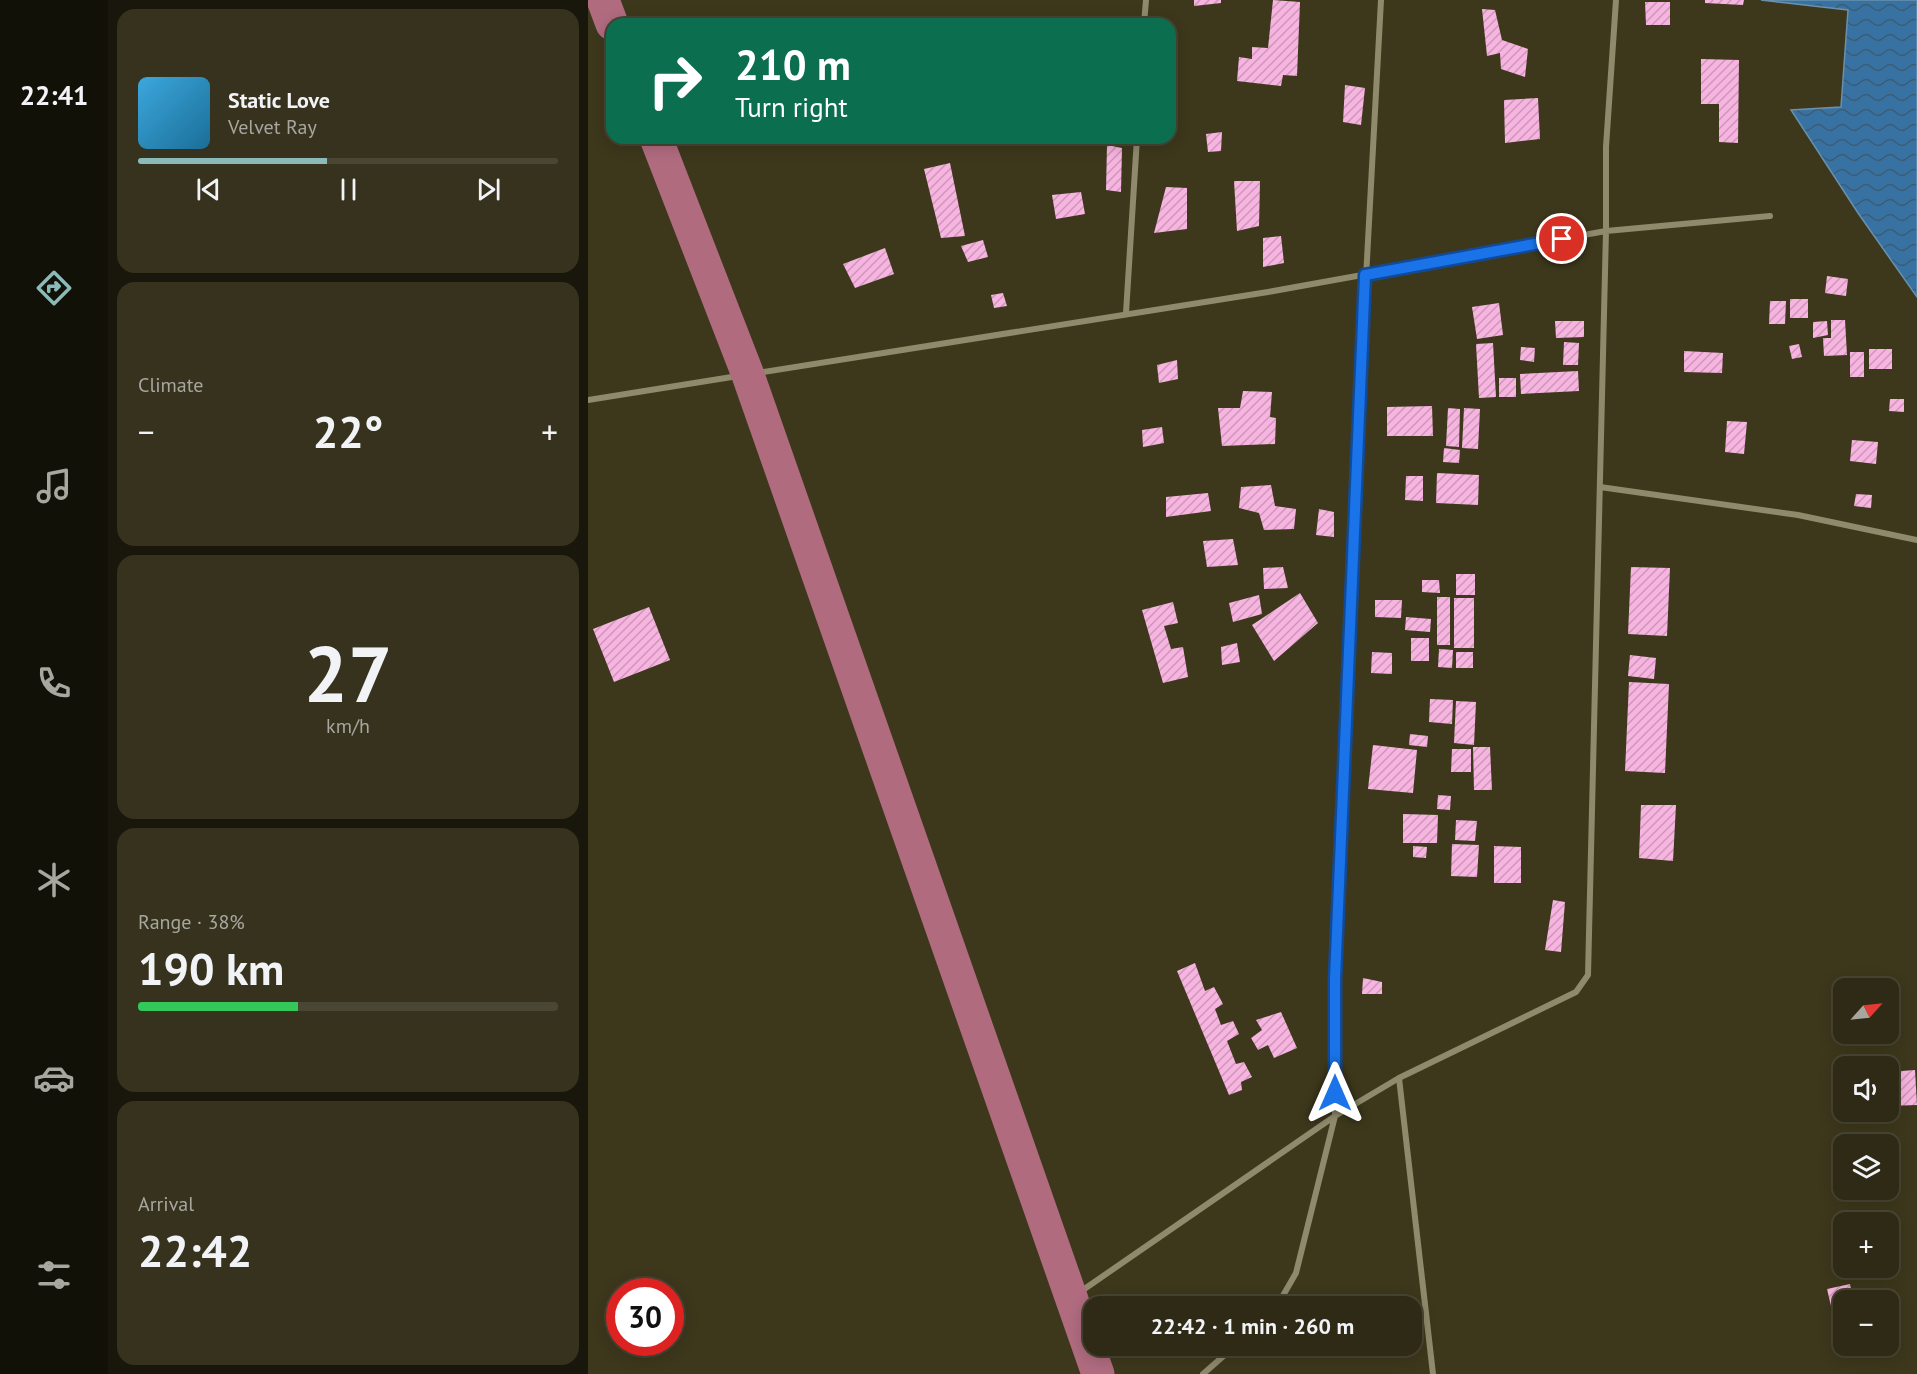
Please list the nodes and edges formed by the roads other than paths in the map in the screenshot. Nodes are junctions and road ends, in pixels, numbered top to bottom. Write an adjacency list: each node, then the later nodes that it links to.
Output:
1 (603, 0): 5 (main road)
2 (1146, 0): 6 (street)
3 (1381, 0): 11 (street)
4 (1616, 0): 10 (street)
5 (610, 18)
6 (1144, 18)
7 (658, 144): 13 (main road)
8 (1137, 144): 12 (street)
9 (1770, 216): 10 (street)
10 (1606, 231): 11 (street); 15 (street)
11 (1365, 275): 12 (street); 18 (street)
12 (1126, 313): 13 (street)
13 (748, 375): 14 (street); 20 (main road)
14 (588, 400)
15 (1600, 487): 16 (street); 17 (street)
16 (1917, 540)
17 (1399, 1078): 18 (street); 24 (street)
18 (1335, 1116): 19 (street); 20 (street)
19 (1283, 1296)
20 (1070, 1299): 22 (main road)
21 (1224, 1356): 23 (street)
22 (1098, 1374)
23 (1203, 1374)
24 (1433, 1374)

